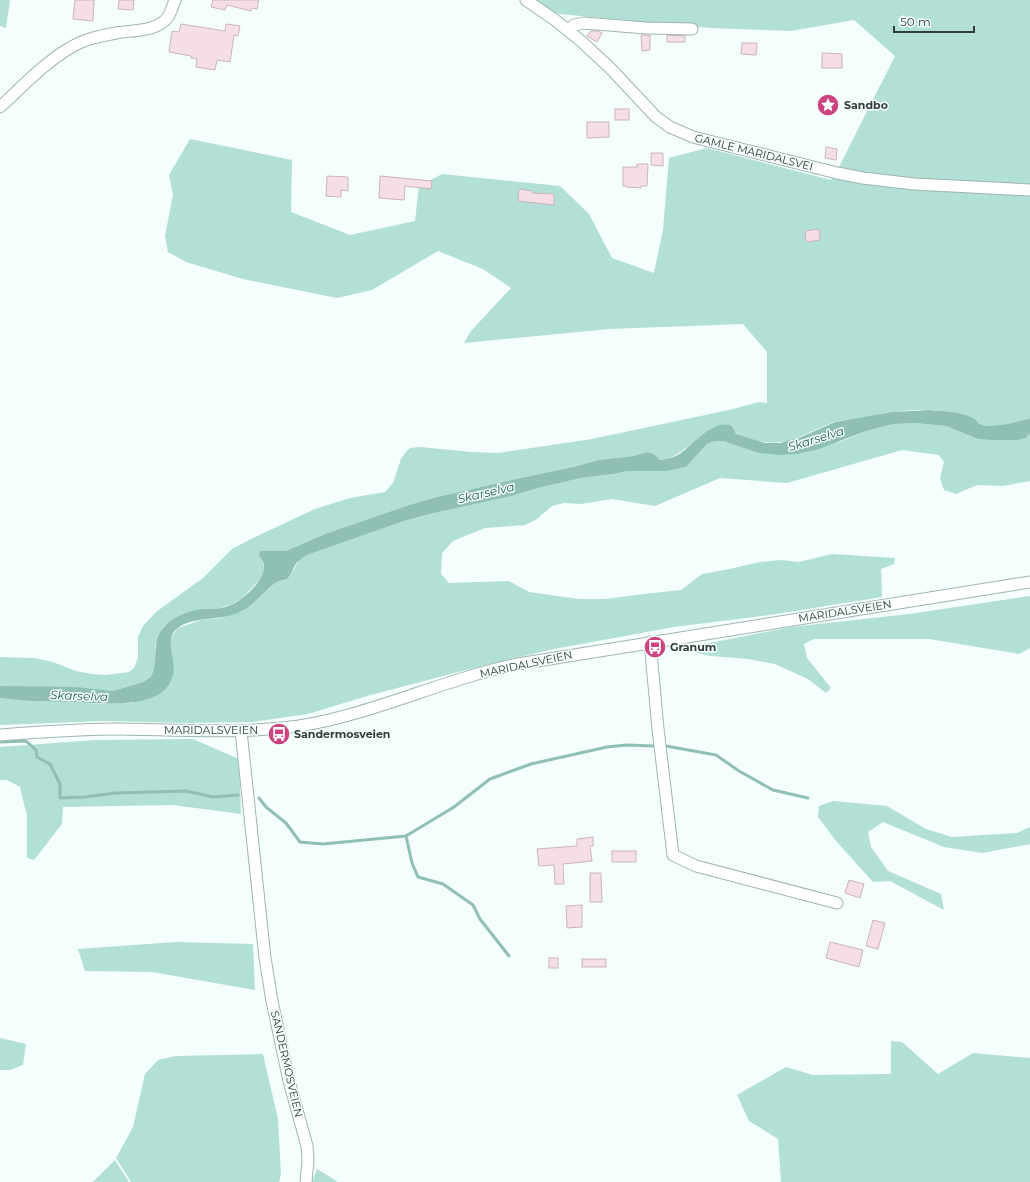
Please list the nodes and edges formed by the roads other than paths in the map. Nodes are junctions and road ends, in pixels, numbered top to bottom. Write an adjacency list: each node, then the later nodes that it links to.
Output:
1 (175, 0): 5 (street)
2 (526, 0): 4 (street, GAMLE MARIDALSVEI)
3 (692, 29): 4 (street)
4 (569, 30): 6 (street, GAMLE MARIDALSVEI)
5 (0, 107)
6 (1030, 190)
7 (1030, 582): 8 (street, MARIDALSVEIEN)
8 (650, 642): 9 (street, MARIDALSVEIEN); 11 (street)
9 (241, 731): 10 (street, MARIDALSVEIEN); 12 (street, SANDERMOSVEIEN)
10 (0, 735)
11 (837, 903)
12 (306, 1182)

